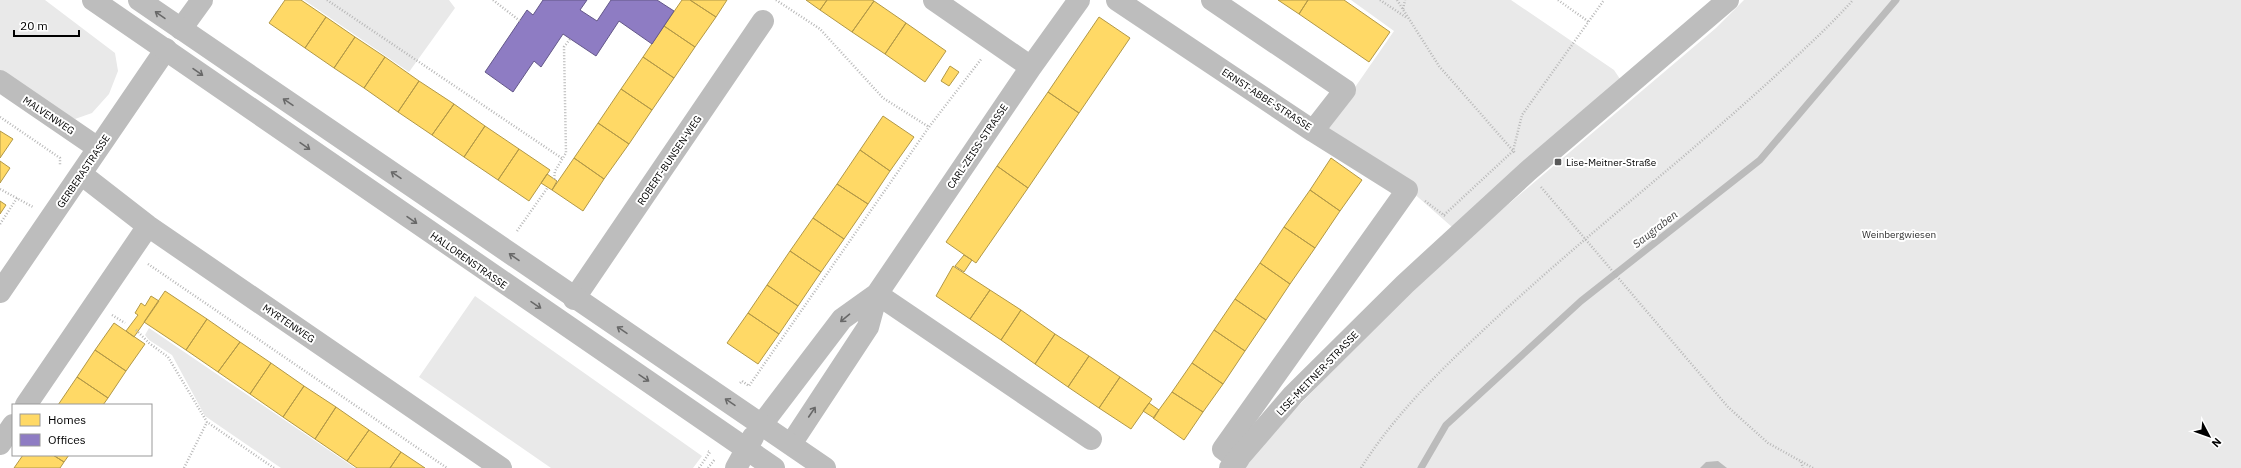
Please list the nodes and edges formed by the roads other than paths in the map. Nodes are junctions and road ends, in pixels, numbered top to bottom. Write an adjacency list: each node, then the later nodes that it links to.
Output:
1 (92, 0): 11 (street, HALLORENSTRASSE)
2 (139, 0): 10 (street, one-way to 2)
3 (202, 0): 10 (street)
4 (934, 0): 12 (street)
5 (1079, 0): 12 (street, CARL-ZEISS-STRASSE)
6 (1212, 0): 14 (street, ERNST-ABBE-STRASSE)
7 (1124, 1): 14 (street, ERNST-ABBE-STRASSE)
8 (1724, 2): 28 (street, LISE-MEITNER-STRASSE)
9 (763, 21): 20 (street, ROBERT-BUNSEN-WEG)
10 (181, 29): 11 (street); 20 (street, one-way to 10)
11 (166, 49): 15 (street, GERBERASTRASSE); 27 (street, HALLORENSTRASSE, one-way to 27)
12 (1031, 67): 19 (street, CARL-ZEISS-STRASSE)
13 (0, 81): 15 (street, MALVENWEG)
14 (1314, 131): 28 (street, LISE-MEITNER-STRASSE)
15 (98, 148): 16 (street, GERBERASTRASSE)
16 (71, 173): 17 (street, MYRTENWEG); 18 (street, GERBERASTRASSE)
17 (148, 226): 21 (street); 29 (street, MYRTENWEG)
18 (0, 292)
19 (877, 294): 22 (street, CARL-ZEISS-STRASSE, one-way to 22); 24 (street); 26 (street, CARL-ZEISS-STRASSE, one-way to 19)
20 (574, 299): 22 (street, one-way to 20)
21 (27, 404)
22 (762, 424): 26 (street); 27 (street, CARL-ZEISS-STRASSE)
23 (12, 426): 25 (street)
24 (1091, 439)
25 (0, 444)
26 (791, 444): 31 (street, HALLORENSTRASSE); 32 (street)
27 (746, 448): 30 (street, CARL-ZEISS-STRASSE); 31 (street, HALLORENSTRASSE)
28 (1234, 464)
29 (501, 468)
30 (736, 468)
31 (774, 468)
32 (825, 468)

